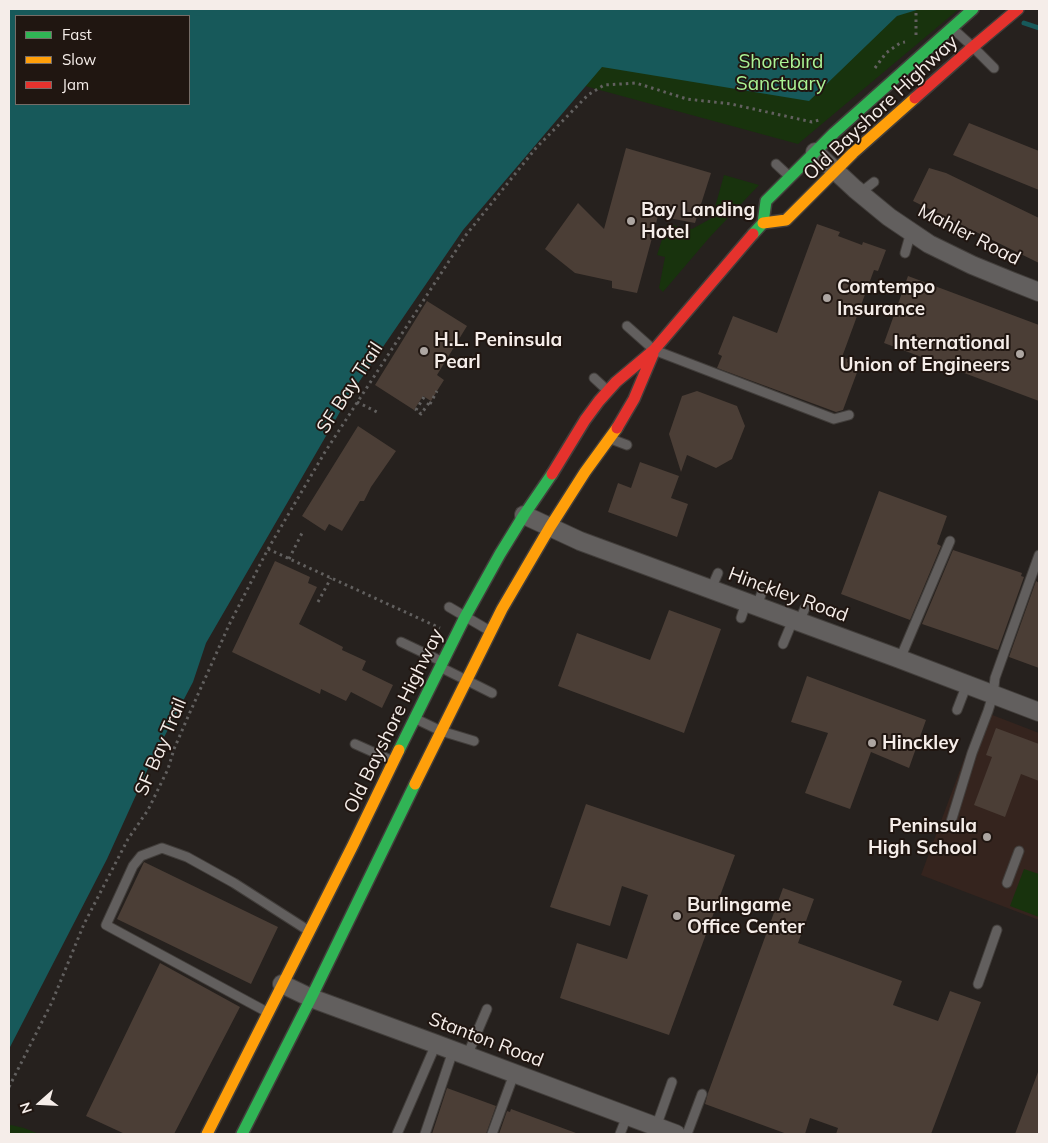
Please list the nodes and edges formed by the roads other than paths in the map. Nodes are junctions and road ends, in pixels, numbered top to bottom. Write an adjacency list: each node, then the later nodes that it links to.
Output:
1 (973, 9): 3 (main road, Old Bayshore Highway)
2 (1015, 10): 4 (main road, Old Bayshore Highway)
3 (952, 28): 4 (lane); 6 (main road, Old Bayshore Highway)
4 (973, 47): 5 (lane); 8 (main road, Old Bayshore Highway)
5 (994, 68)
6 (815, 152): 8 (street, Mahler Road); 9 (main road, Old Bayshore Highway)
7 (776, 164): 9 (lane)
8 (836, 171): 10 (main road, Old Bayshore Highway); 11 (street, Mahler Road)
9 (790, 177): 10 (main road, Old Bayshore Highway)
10 (763, 224): 15 (main road, Old Bayshore Highway)
11 (911, 232): 12 (lane); 13 (street, Mahler Road)
12 (905, 253)
13 (1039, 292)
14 (627, 326): 15 (lane)
15 (654, 350): 17 (main road, Old Bayshore Highway); 18 (lane); 19 (main road, Old Bayshore Highway)
16 (594, 378): 17 (lane)
17 (608, 391): 21 (main road, Old Bayshore Highway)
18 (849, 415)
19 (609, 438): 20 (lane); 22 (main road, Old Bayshore Highway)
20 (627, 445)
21 (524, 515): 22 (street, Hinckley Road); 28 (main road, Old Bayshore Highway)
22 (550, 527): 26 (street, Hinckley Road); 30 (main road, Old Bayshore Highway)
23 (950, 541): 33 (lane)
24 (1039, 555): 38 (lane)
25 (718, 573): 26 (lane)
26 (711, 589): 29 (street, Hinckley Road)
27 (449, 608): 28 (lane)
28 (465, 617): 30 (lane); 34 (main road, Old Bayshore Highway)
29 (799, 617): 32 (lane); 33 (street, Hinckley Road)
30 (491, 631): 35 (main road, Old Bayshore Highway)
31 (401, 642): 34 (lane)
32 (783, 644)
33 (900, 659): 36 (street, Hinckley Road)
34 (441, 664): 35 (lane); 41 (main road, Old Bayshore Highway)
35 (466, 681): 37 (lane); 42 (main road, Old Bayshore Highway)
36 (967, 684): 38 (street, Hinckley Road); 39 (lane)
37 (492, 693)
38 (993, 695): 40 (street, Hinckley Road); 46 (lane)
39 (957, 710)
40 (1039, 712)
41 (414, 718): 42 (lane); 45 (main road, Old Bayshore Highway)
42 (441, 731): 43 (lane); 53 (main road, Old Bayshore Highway)
43 (474, 741)
44 (355, 744): 45 (lane)
45 (393, 761): 50 (main road, Old Bayshore Highway)
46 (950, 825)
47 (1019, 852): 48 (lane)
48 (1007, 883)
49 (997, 930): 52 (lane)
50 (309, 931): 51 (main road, Old Bayshore Highway); 55 (lane)
51 (282, 984): 53 (street, Stanton Road); 55 (main road, Old Bayshore Highway)
52 (978, 984)
53 (311, 998): 56 (street, Stanton Road); 64 (main road, Old Bayshore Highway)
54 (487, 1009): 57 (lane)
55 (268, 1012): 63 (main road, Old Bayshore Highway)
56 (436, 1044): 57 (street, Stanton Road); 65 (lane)
57 (460, 1054): 58 (street, Stanton Road); 66 (lane)
58 (514, 1074): 61 (street, Stanton Road); 67 (lane)
59 (672, 1082): 62 (lane)
60 (702, 1094): 70 (lane)
61 (627, 1116): 62 (street, Stanton Road); 68 (lane)
62 (656, 1127): 69 (street, Stanton Road)
63 (207, 1134)
64 (242, 1134)
65 (397, 1134)
66 (425, 1134)
67 (492, 1134)
68 (620, 1134)
69 (676, 1134)
70 (686, 1134)

